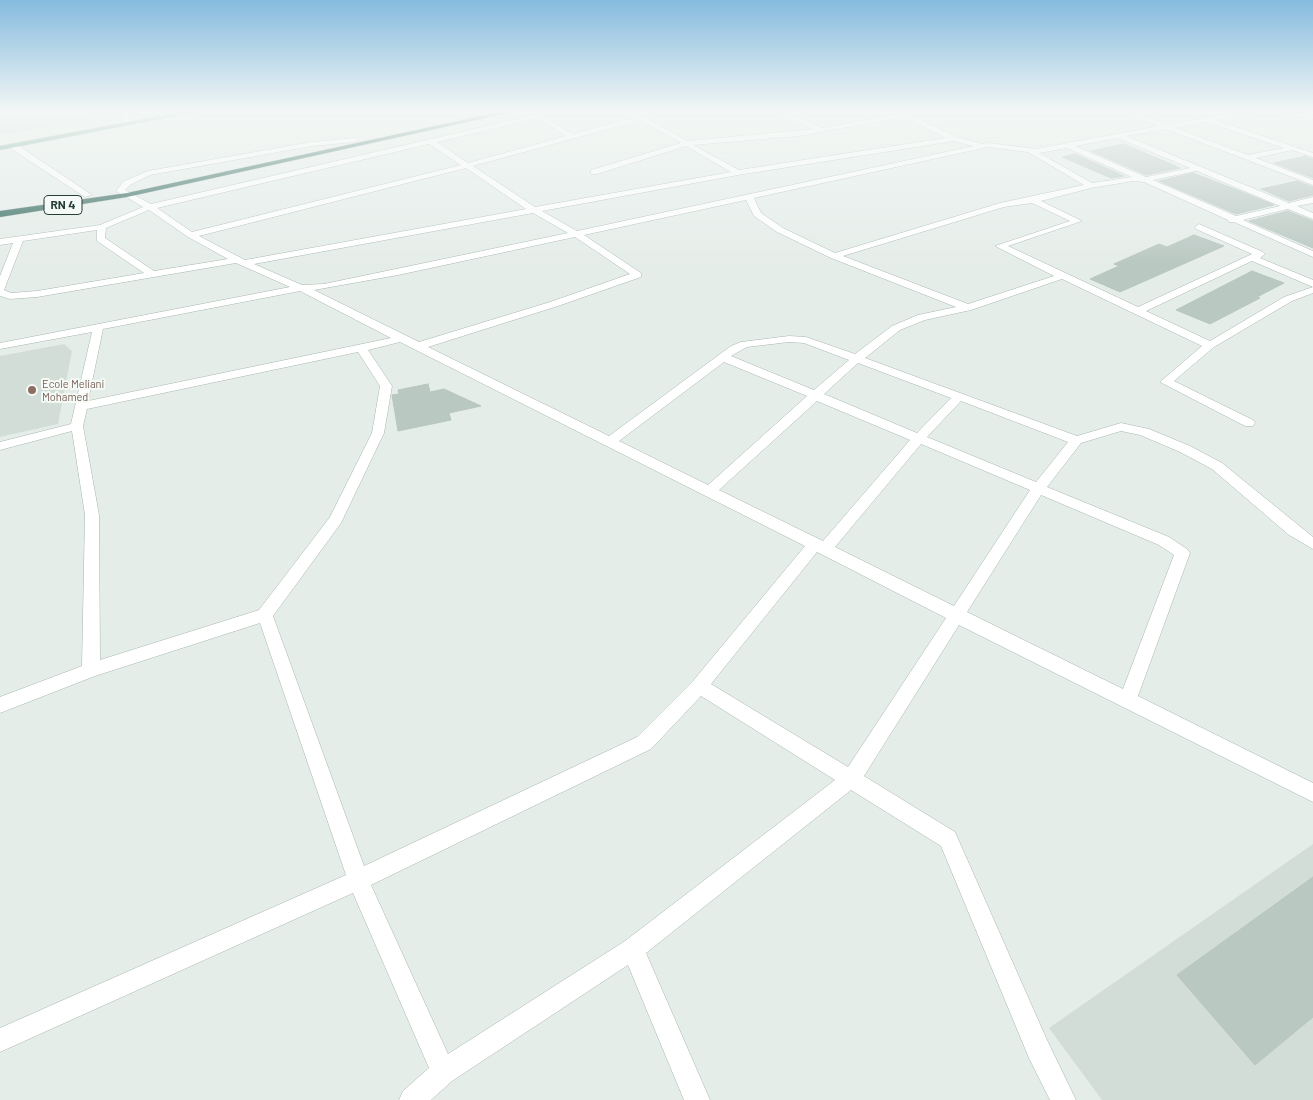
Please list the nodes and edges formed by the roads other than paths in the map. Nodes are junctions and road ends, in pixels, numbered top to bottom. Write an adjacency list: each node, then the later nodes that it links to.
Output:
1 (38, 162): 24 (street)
2 (207, 162): 23 (street)
3 (258, 162): 23 (highway, RN 4)
4 (270, 162): 23 (highway, RN 4)
5 (339, 162): 30 (street)
6 (460, 162): 16 (street)
7 (478, 162): 16 (street)
8 (625, 162): 18 (street)
9 (719, 162): 19 (street)
10 (806, 162): 19 (street)
11 (906, 162): 25 (street)
12 (1050, 162): 22 (street)
13 (1105, 162): 20 (street)
14 (1180, 162): 17 (street)
15 (1258, 162): 21 (street)
16 (465, 166): 31 (street); 37 (street)
17 (1196, 169): 20 (street); 28 (street)
18 (594, 172)
19 (738, 173): 31 (street)
20 (1143, 180): 22 (street); 34 (street)
21 (1313, 183)
22 (1091, 186): 26 (street)
23 (124, 193): 24 (highway, RN 4); 30 (street); 32 (highway, RN 4)
24 (88, 195): 29 (highway, RN 4)
25 (749, 196): 36 (street); 41 (street)
26 (1033, 200): 41 (street); 45 (street)
27 (1313, 200): 28 (street)
28 (1288, 206): 33 (street); 34 (street)
29 (0, 207)
30 (150, 207): 35 (street); 37 (street)
31 (532, 210): 36 (street); 43 (street)
32 (0, 214)
33 (1313, 216)
34 (1235, 219): 40 (street); 42 (street)
35 (102, 227): 38 (street); 44 (street)
36 (575, 233): 47 (street); 56 (street)
37 (191, 234): 43 (street)
38 (19, 239): 39 (street); 48 (street)
39 (0, 242)
40 (1313, 254)
41 (834, 256): 50 (street)
42 (1253, 258): 46 (street); 51 (street)
43 (241, 262): 44 (street); 47 (street)
44 (152, 274): 48 (street)
45 (1063, 276): 50 (street); 51 (street)
46 (1313, 284)
47 (301, 288): 52 (street); 53 (street)
48 (0, 290)
49 (1313, 290): 54 (street)
50 (967, 308): 59 (street)
51 (1138, 312): 54 (street)
52 (98, 328): 55 (street); 62 (street)
53 (399, 339): 56 (street); 57 (street)
54 (1210, 345): 63 (street)
55 (0, 346)
56 (416, 347): 67 (street)
57 (361, 348): 62 (street); 74 (street)
58 (723, 357): 59 (street); 60 (street); 67 (street)
59 (856, 359): 60 (street); 61 (street)
60 (815, 395): 65 (street); 70 (street)
61 (959, 396): 65 (street); 66 (street)
62 (82, 406): 64 (street)
63 (1249, 423)
64 (77, 426): 68 (street); 75 (street)
65 (920, 438): 69 (street); 72 (street)
66 (1076, 440): 69 (street); 71 (street)
67 (609, 442): 70 (street)
68 (0, 446)
69 (1038, 489): 73 (street); 77 (street)
70 (709, 491): 72 (street)
71 (1313, 544)
72 (820, 547): 73 (street); 76 (street)
73 (957, 614): 77 (street); 79 (street)
74 (265, 615): 75 (street); 81 (street)
75 (91, 670): 78 (street)
76 (699, 686): 79 (street); 81 (street)
77 (1127, 701): 80 (street)
78 (0, 705)
79 (851, 779): 82 (street); 87 (street)
80 (1313, 793)
81 (358, 880): 83 (street); 84 (street)
82 (633, 949): 84 (street); 86 (street)
83 (0, 1040)
84 (443, 1072): 85 (street)
85 (412, 1100)
86 (697, 1100)
87 (1063, 1100)

